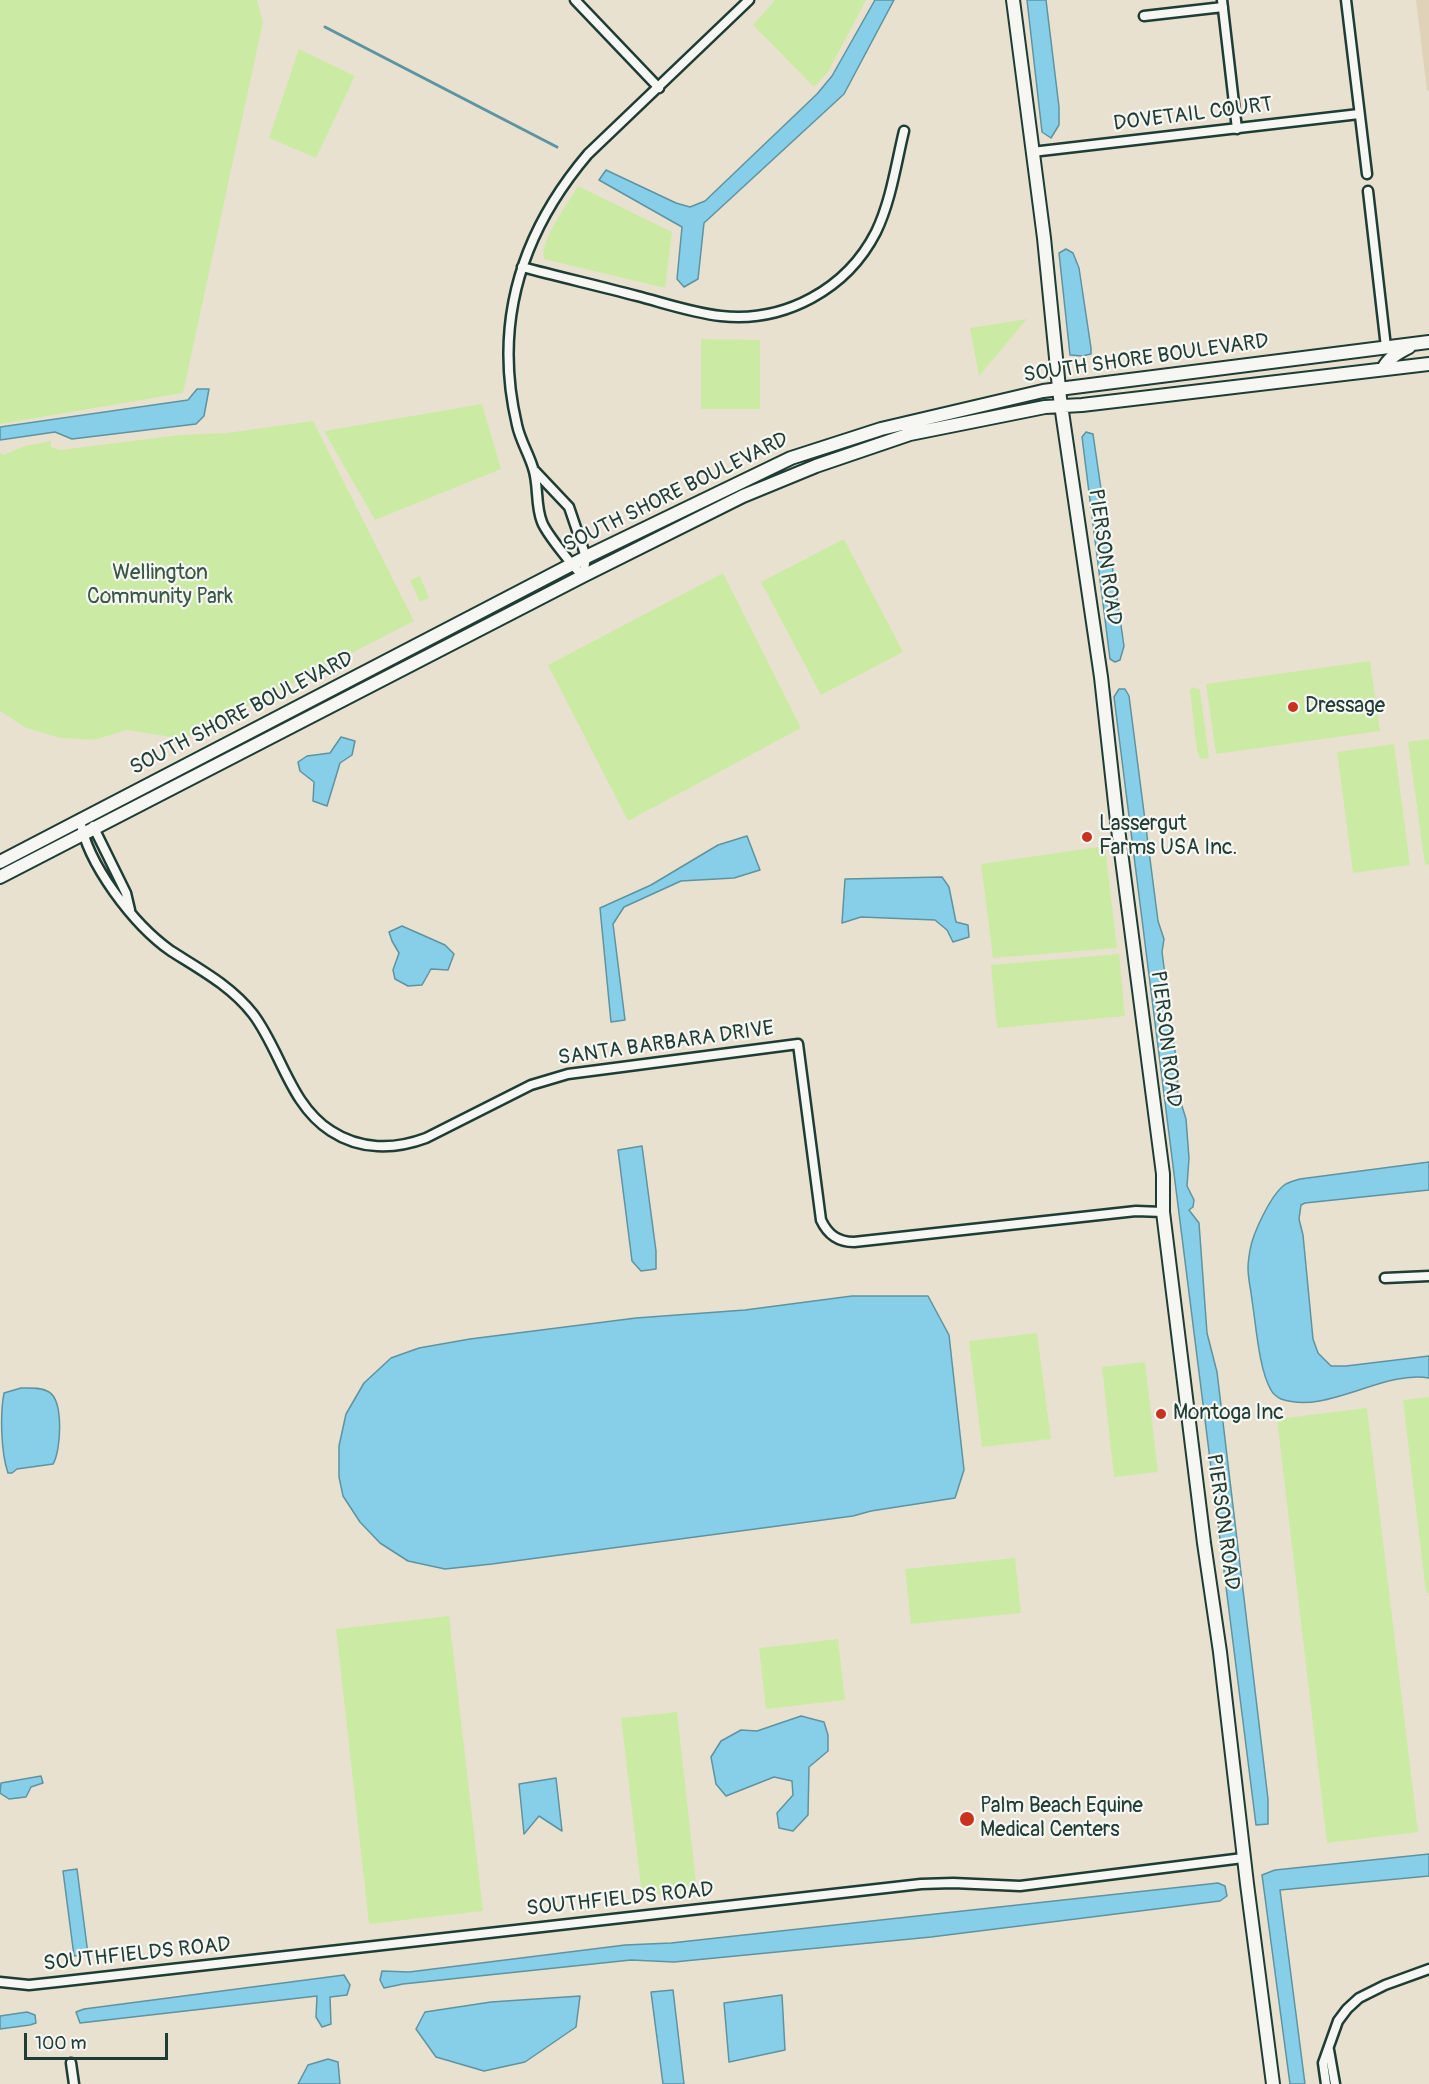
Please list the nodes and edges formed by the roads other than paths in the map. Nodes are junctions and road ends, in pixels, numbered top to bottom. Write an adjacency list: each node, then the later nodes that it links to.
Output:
1 (575, 0): 7 (street)
2 (749, 0): 7 (street)
3 (1012, 0): 11 (street, PIERSON ROAD)
4 (1346, 0): 8 (street)
5 (1222, 3): 6 (street); 9 (street)
6 (1144, 16)
7 (658, 88): 14 (street)
8 (1359, 114): 9 (street, DOVETAIL COURT); 12 (street)
9 (1237, 129): 11 (street, DOVETAIL COURT)
10 (904, 131): 14 (street)
11 (1032, 152): 20 (street, PIERSON ROAD)
12 (1367, 174)
13 (1368, 191): 16 (street)
14 (522, 267): 22 (street)
15 (1423, 343): 16 (street, SOUTH SHORE BOULEVARD); 18 (street)
16 (1386, 347): 19 (street); 20 (street, SOUTH SHORE BOULEVARD)
17 (1429, 364): 18 (street, SOUTH SHORE BOULEVARD)
18 (1383, 369): 19 (street, SOUTH SHORE BOULEVARD)
19 (1359, 372): 21 (street, SOUTH SHORE BOULEVARD)
20 (1059, 389): 21 (street, PIERSON ROAD); 23 (street, SOUTH SHORE BOULEVARD)
21 (1062, 406): 25 (street, SOUTH SHORE BOULEVARD); 32 (street, PIERSON ROAD)
22 (534, 470): 23 (street); 24 (street)
23 (586, 557): 24 (street, SOUTH SHORE BOULEVARD); 25 (street)
24 (571, 565): 25 (street); 26 (street, SOUTH SHORE BOULEVARD)
25 (583, 576): 27 (street, SOUTH SHORE BOULEVARD)
26 (80, 819): 27 (street); 28 (street, SANTA BARBARA DRIVE); 29 (street, SOUTH SHORE BOULEVARD)
27 (96, 827): 28 (street, SOUTH SHORE BOULEVARD); 31 (street, SANTA BARBARA DRIVE)
28 (82, 834): 30 (street, SOUTH SHORE BOULEVARD); 31 (street, SANTA BARBARA DRIVE)
29 (0, 862)
30 (0, 877)
31 (130, 910): 32 (street, SANTA BARBARA DRIVE)
32 (1163, 1212): 35 (street, PIERSON ROAD)
33 (1429, 1276): 34 (street)
34 (1385, 1278)
35 (1243, 1858): 37 (street, SOUTHFIELDS ROAD); 41 (street, PIERSON ROAD)
36 (1429, 1969): 38 (street)
37 (0, 1982)
38 (1329, 2050): 42 (street); 43 (street)
39 (71, 2064): 40 (street)
40 (74, 2084)
41 (1273, 2084)
42 (1326, 2084)
43 (1335, 2084)

